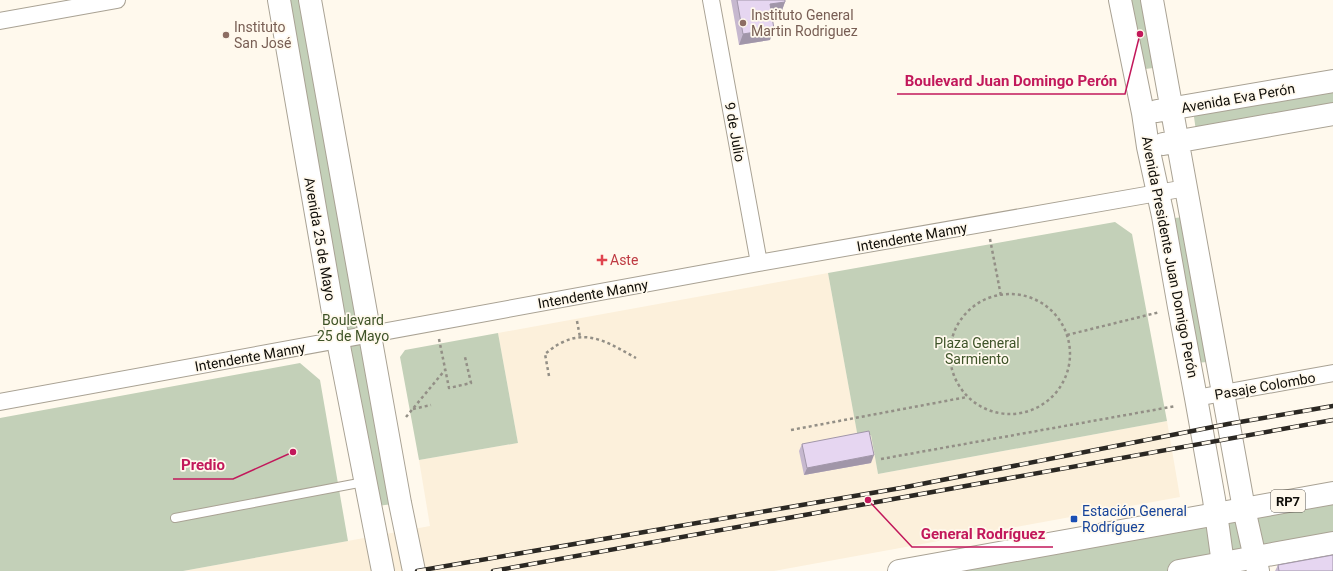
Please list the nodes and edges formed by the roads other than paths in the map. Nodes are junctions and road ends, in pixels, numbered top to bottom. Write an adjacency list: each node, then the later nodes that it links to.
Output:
1 (117, 0): 7 (street)
2 (279, 0): 18 (main road, Avenida 25 de Mayo)
3 (310, 0): 17 (main road)
4 (711, 0): 16 (street, 9 de Julio)
5 (1120, 0): 10 (main road, Avenida Presidente Juan Domigo Perón)
6 (1152, 0): 9 (main road, Avenida Presidente Juan Domigo Perón)
7 (0, 21)
8 (1333, 81): 9 (main road, Avenida Eva Perón)
9 (1172, 110): 10 (main road, Avenida Eva Perón); 12 (main road, Avenida Presidente Juan Domigo Perón)
10 (1143, 113): 13 (main road, Avenida Presidente Juan Domigo Perón)
11 (1333, 114): 12 (main road)
12 (1177, 142): 13 (main road); 14 (main road, Avenida Presidente Juan Domigo Perón)
13 (1148, 147): 15 (main road, Avenida Presidente Juan Domigo Perón)
14 (1186, 188): 15 (street, Intendente Manny); 20 (main road, Avenida Presidente Juan Domigo Perón)
15 (1157, 192): 16 (street, Intendente Manny); 21 (main road, Avenida Presidente Juan Domigo Perón)
16 (759, 264): 17 (street, Intendente Manny)
17 (370, 335): 18 (street, Intendente Manny); 32 (main road)
18 (338, 341): 22 (street, Intendente Manny); 23 (main road, Avenida 25 de Mayo)
19 (1333, 373): 20 (street, Pasaje Colombo)
20 (1223, 394): 21 (street, Pasaje Colombo); 25 (main road, Avenida Presidente Juan Domigo Perón)
21 (1197, 400): 26 (main road, Avenida Presidente Juan Domigo Perón)
22 (0, 402)
23 (365, 482): 27 (lane); 31 (main road, Avenida 25 de Mayo)
24 (1333, 492): 25 (main road, RP7)
25 (1244, 509): 26 (main road, RP7); 29 (main road, Avenida Presidente Juan Domigo Perón)
26 (1216, 514): 30 (main road, Avenida Presidente Juan Domigo Perón); 33 (main road, RP7)
27 (175, 518)
28 (1333, 543): 29 (main road)
29 (1257, 564): 30 (main road)
30 (1223, 567): 34 (main road)
31 (383, 571)
32 (414, 571)
33 (899, 571)
34 (1179, 571)

